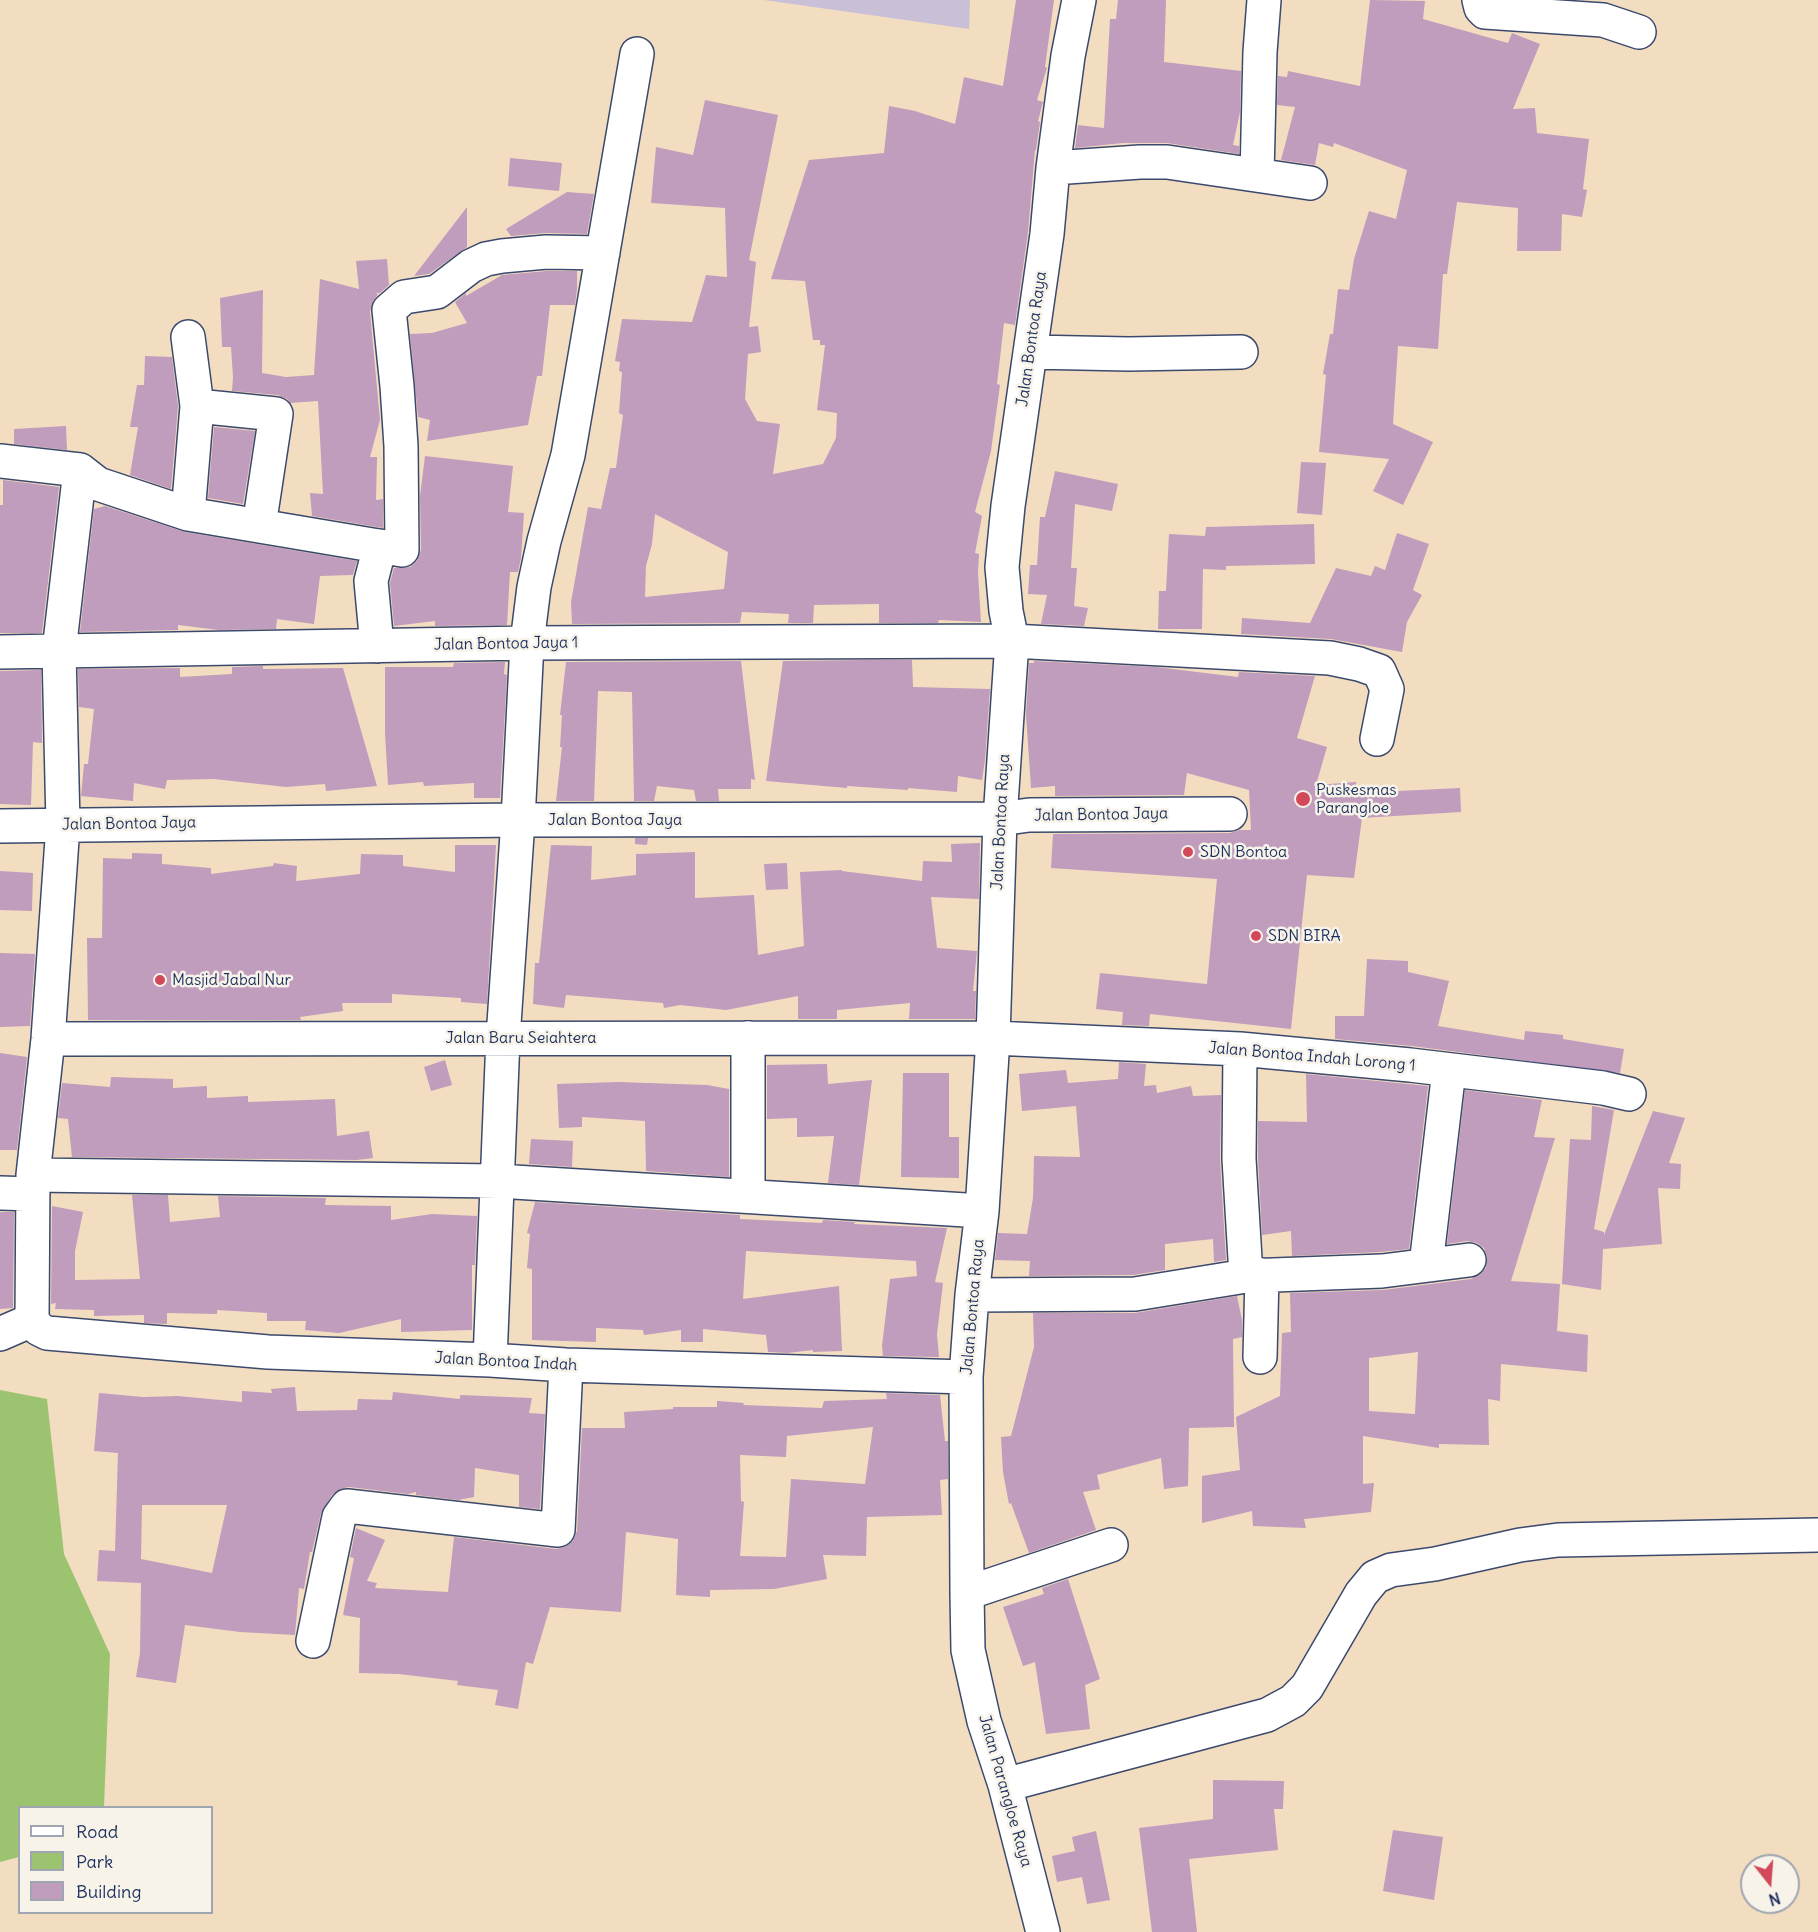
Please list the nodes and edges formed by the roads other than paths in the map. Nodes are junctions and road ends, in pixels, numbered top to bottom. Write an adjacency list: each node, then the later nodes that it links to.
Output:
1 (1079, 0): 6 (street, Jalan Bontoa Raya)
2 (1264, 0): 7 (street)
3 (1479, 0): 4 (street)
4 (1639, 32)
5 (637, 54): 9 (street)
6 (1053, 168): 7 (street); 11 (street, Jalan Bontoa Raya)
7 (1257, 175): 8 (street)
8 (1310, 183)
9 (603, 253): 18 (street); 20 (street)
10 (188, 337): 13 (street)
11 (1030, 352): 12 (street); 19 (street, Jalan Bontoa Raya)
12 (1241, 352)
13 (197, 406): 16 (street); 17 (street)
14 (0, 461): 15 (street)
15 (81, 470): 16 (street); 22 (street)
16 (189, 514): 17 (street)
17 (259, 526): 18 (street)
18 (380, 546): 21 (street)
19 (1012, 641): 20 (street, Jalan Bontoa Jaya 1); 24 (street, Jalan Bontoa Jaya 1); 26 (street, Jalan Bontoa Raya)
20 (527, 643): 21 (street, Jalan Bontoa Jaya 1); 27 (street)
21 (377, 646): 22 (street, Jalan Bontoa Jaya 1)
22 (59, 651): 23 (street, Jalan Bontoa Jaya 1); 28 (street)
23 (0, 652)
24 (1377, 739)
25 (1230, 814): 26 (street, Jalan Bontoa Jaya)
26 (1000, 819): 27 (street, Jalan Bontoa Jaya); 32 (street, Jalan Bontoa Raya)
27 (518, 820): 28 (street, Jalan Bontoa Jaya); 30 (street)
28 (63, 825): 29 (street, Jalan Bontoa Jaya); 33 (street)
29 (0, 826)
30 (503, 1038): 31 (street, Jalan Baru Seiahtera); 33 (street, Jalan Baru Seiahtera); 37 (street)
31 (748, 1038): 32 (street, Jalan Baru Seiahtera); 40 (street)
32 (993, 1038): 34 (street, Jalan Bontoa Indah Lorong 1); 41 (street, Jalan Bontoa Raya)
33 (48, 1039): 38 (street)
34 (1240, 1049): 35 (street, Jalan Bontoa Indah Lorong 1); 44 (street)
35 (1449, 1070): 36 (street, Jalan Bontoa Indah Lorong 1); 43 (street)
36 (1629, 1094)
37 (498, 1181): 38 (street); 40 (street); 49 (street)
38 (33, 1185): 39 (street); 46 (street)
39 (0, 1193)
40 (748, 1196): 41 (street)
41 (982, 1211): 45 (street, Jalan Bontoa Raya)
42 (1469, 1260): 43 (street)
43 (1426, 1265): 44 (street)
44 (1254, 1275): 45 (street); 48 (street)
45 (972, 1294): 51 (street, Jalan Bontoa Raya)
46 (40, 1326): 47 (street); 49 (street, Jalan Bontoa Indah)
47 (0, 1334)
48 (1260, 1357)
49 (489, 1360): 50 (street, Jalan Bontoa Indah)
50 (566, 1365): 51 (street, Jalan Bontoa Indah); 55 (street)
51 (966, 1377): 54 (street, Jalan Bontoa Raya)
52 (1818, 1535): 57 (street)
53 (1111, 1545): 54 (street)
54 (967, 1593): 56 (street, Jalan Bontoa Raya)
55 (313, 1641)
56 (968, 1650): 57 (street, Jalan Parangloe Raya)
57 (1005, 1785): 58 (street, Jalan Parangloe Raya)
58 (1043, 1932)

